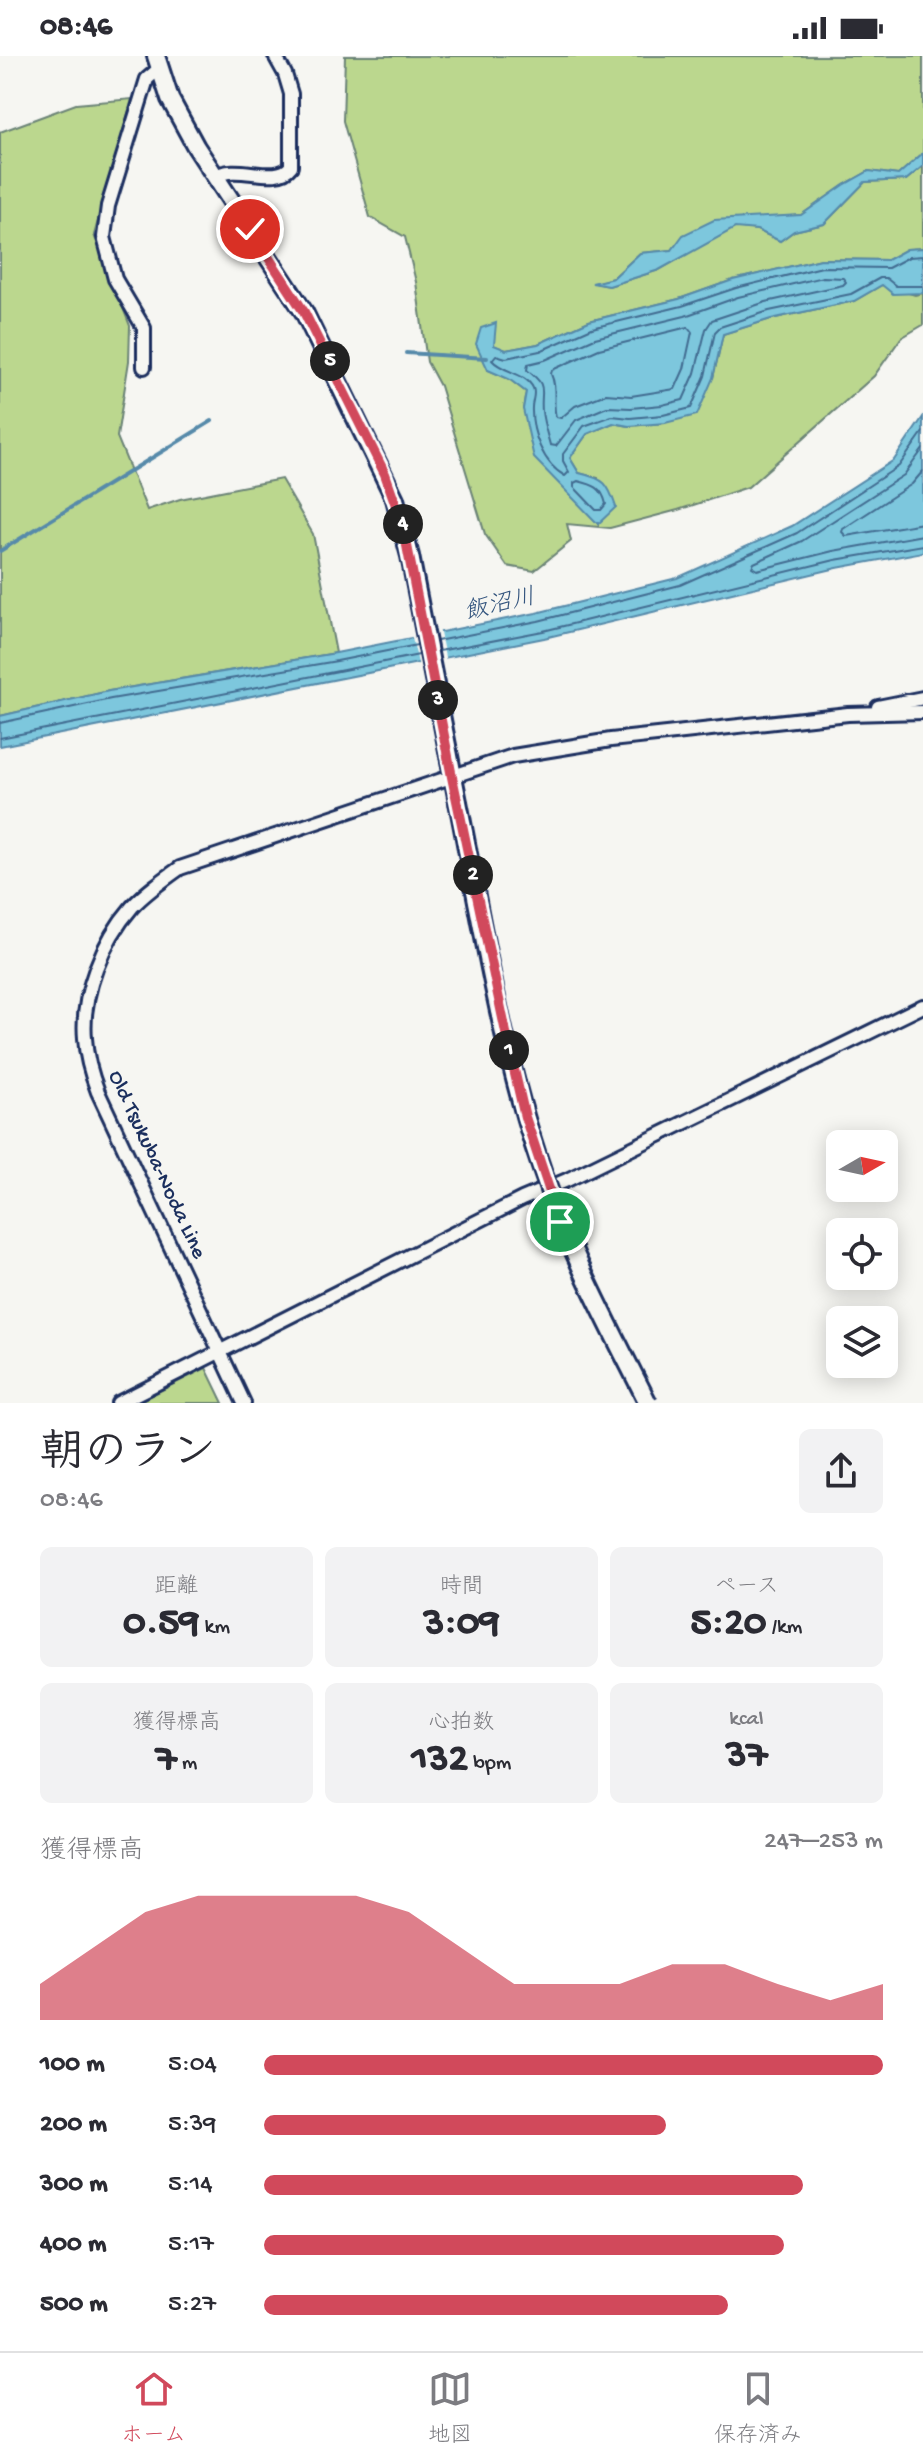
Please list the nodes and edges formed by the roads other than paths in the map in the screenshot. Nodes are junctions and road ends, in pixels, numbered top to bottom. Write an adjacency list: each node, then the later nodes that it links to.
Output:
1 (275, 56): 3 (street)
2 (158, 62): 3 (main road); 4 (street)
3 (215, 177): 8 (main road)
4 (144, 367)
5 (923, 698): 7 (street)
6 (923, 712): 7 (street)
7 (848, 714): 8 (street, Old Tsukuba-Noda Line)
8 (452, 777): 10 (street, Old Tsukuba-Noda Line); 13 (main road, bridge)
9 (923, 1006): 10 (street)
10 (221, 1352): 11 (street); 12 (street, Old Tsukuba-Noda Line)
11 (118, 1403)
12 (244, 1403)
13 (648, 1403)

